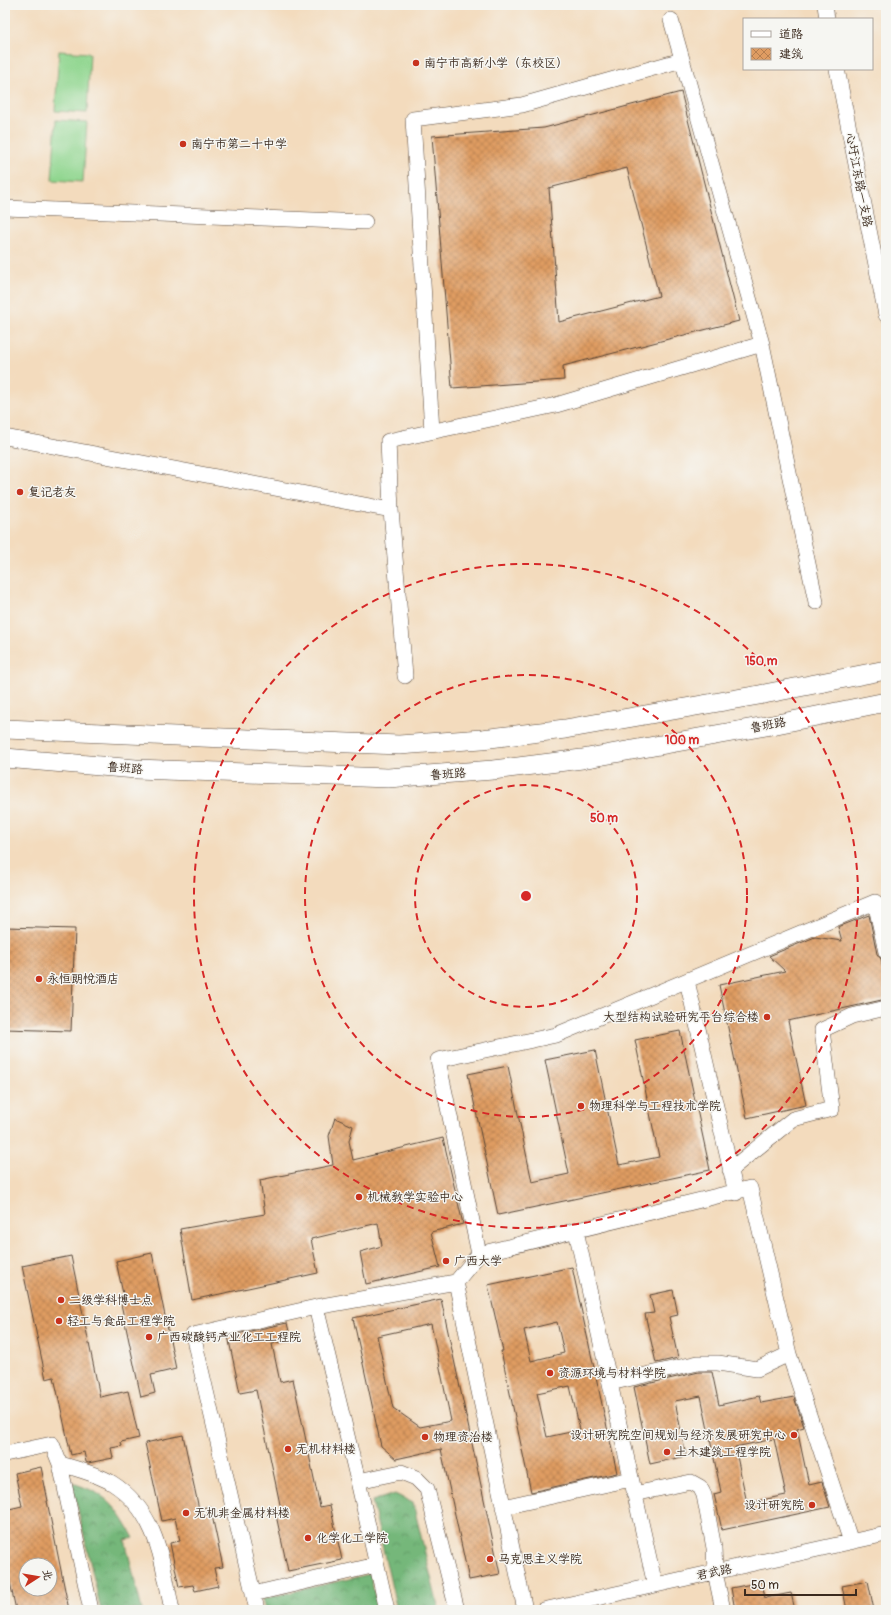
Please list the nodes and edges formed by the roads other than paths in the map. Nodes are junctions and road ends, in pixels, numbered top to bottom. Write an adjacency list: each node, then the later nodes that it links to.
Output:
1 (825, 5): 2 (street)
2 (827, 18)
3 (671, 20): 4 (street)
4 (682, 60): 9 (street); 10 (street)
5 (837, 70): 8 (street, 心圩江东路一支路)
6 (5, 208): 7 (street)
7 (365, 222)
8 (886, 315)
9 (762, 344): 10 (street); 13 (street)
10 (432, 431): 12 (street)
11 (5, 437): 12 (street)
12 (391, 510): 15 (street)
13 (816, 602)
14 (886, 670): 17 (main road)
15 (405, 676)
16 (886, 702): 18 (main road, 鲁班路)
17 (7, 728)
18 (8, 760)
19 (886, 952): 20 (street)
20 (687, 981): 22 (street); 25 (street)
21 (886, 1008): 22 (street)
22 (730, 1170): 23 (street)
23 (736, 1193): 24 (street); 28 (street)
24 (576, 1231): 25 (street); 29 (street)
25 (480, 1254): 26 (street)
26 (456, 1282): 27 (street); 35 (street)
27 (316, 1307): 33 (street); 41 (street)
28 (790, 1354): 29 (street); 37 (street)
29 (610, 1383): 32 (street)
30 (5, 1454): 31 (street)
31 (60, 1464): 42 (street); 43 (street)
32 (631, 1479): 34 (street); 35 (street)
33 (358, 1482): 38 (street); 46 (street)
34 (634, 1494): 39 (street); 40 (street)
35 (503, 1507): 47 (street)
36 (886, 1534): 37 (street, 君武路)
37 (851, 1542): 39 (street, 君武路)
38 (376, 1565): 41 (street); 45 (street)
39 (715, 1572): 40 (street, 君武路); 49 (street)
40 (655, 1585): 48 (street, 君武路)
41 (253, 1594): 44 (street)
42 (91, 1610)
43 (172, 1610)
44 (257, 1610)
45 (387, 1610)
46 (457, 1610)
47 (525, 1610)
48 (543, 1610)
49 (723, 1610)

